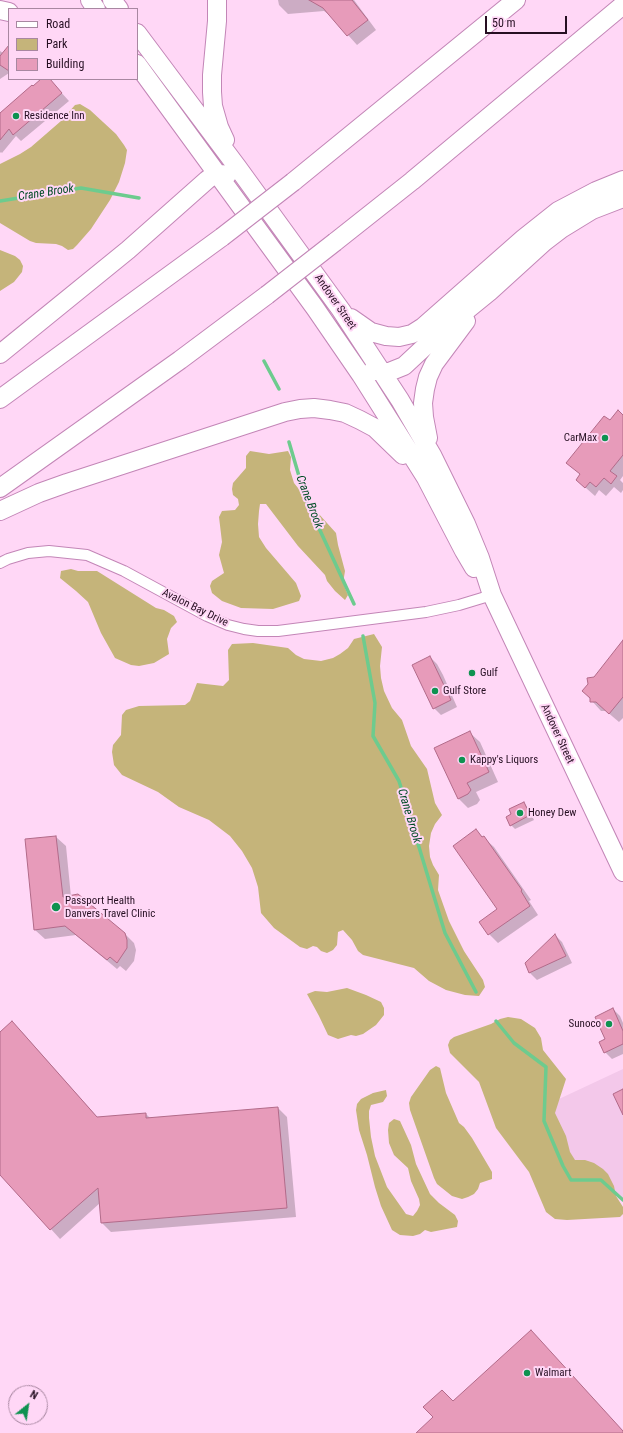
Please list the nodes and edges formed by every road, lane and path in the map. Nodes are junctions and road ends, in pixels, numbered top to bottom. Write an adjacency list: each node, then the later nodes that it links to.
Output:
1 (112, 0): 5 (highway)
2 (217, 0): 12 (highway)
3 (516, 0): 22 (highway, bridge)
4 (623, 5): 7 (highway)
5 (118, 8)
6 (623, 9): 7 (highway)
7 (597, 28): 25 (highway, bridge)
8 (138, 34): 12 (highway, Andover Street)
9 (138, 65): 11 (highway, Andover Street)
10 (138, 74): 11 (highway)
11 (164, 101): 13 (highway, Andover Street)
12 (238, 168): 15 (highway, Andover Street)
13 (216, 173): 15 (highway); 19 (highway, Andover Street); 20 (highway)
14 (623, 180): 18 (highway)
15 (260, 197): 18 (highway, Andover Street)
16 (623, 198): 17 (highway)
17 (489, 292): 21 (highway); 23 (highway)
18 (341, 310): 21 (highway, Andover Street)
19 (345, 351): 21 (highway); 24 (highway, Andover Street)
20 (0, 354)
21 (383, 372): 23 (highway, Andover Street)
22 (0, 399)
23 (432, 455): 28 (highway, Andover Street)
24 (426, 478): 26 (highway); 28 (highway, Andover Street)
25 (0, 488)
26 (0, 511)
27 (0, 563): 28 (street, Avalon Bay Drive)
28 (492, 595): 29 (highway, Andover Street)
29 (623, 872)

